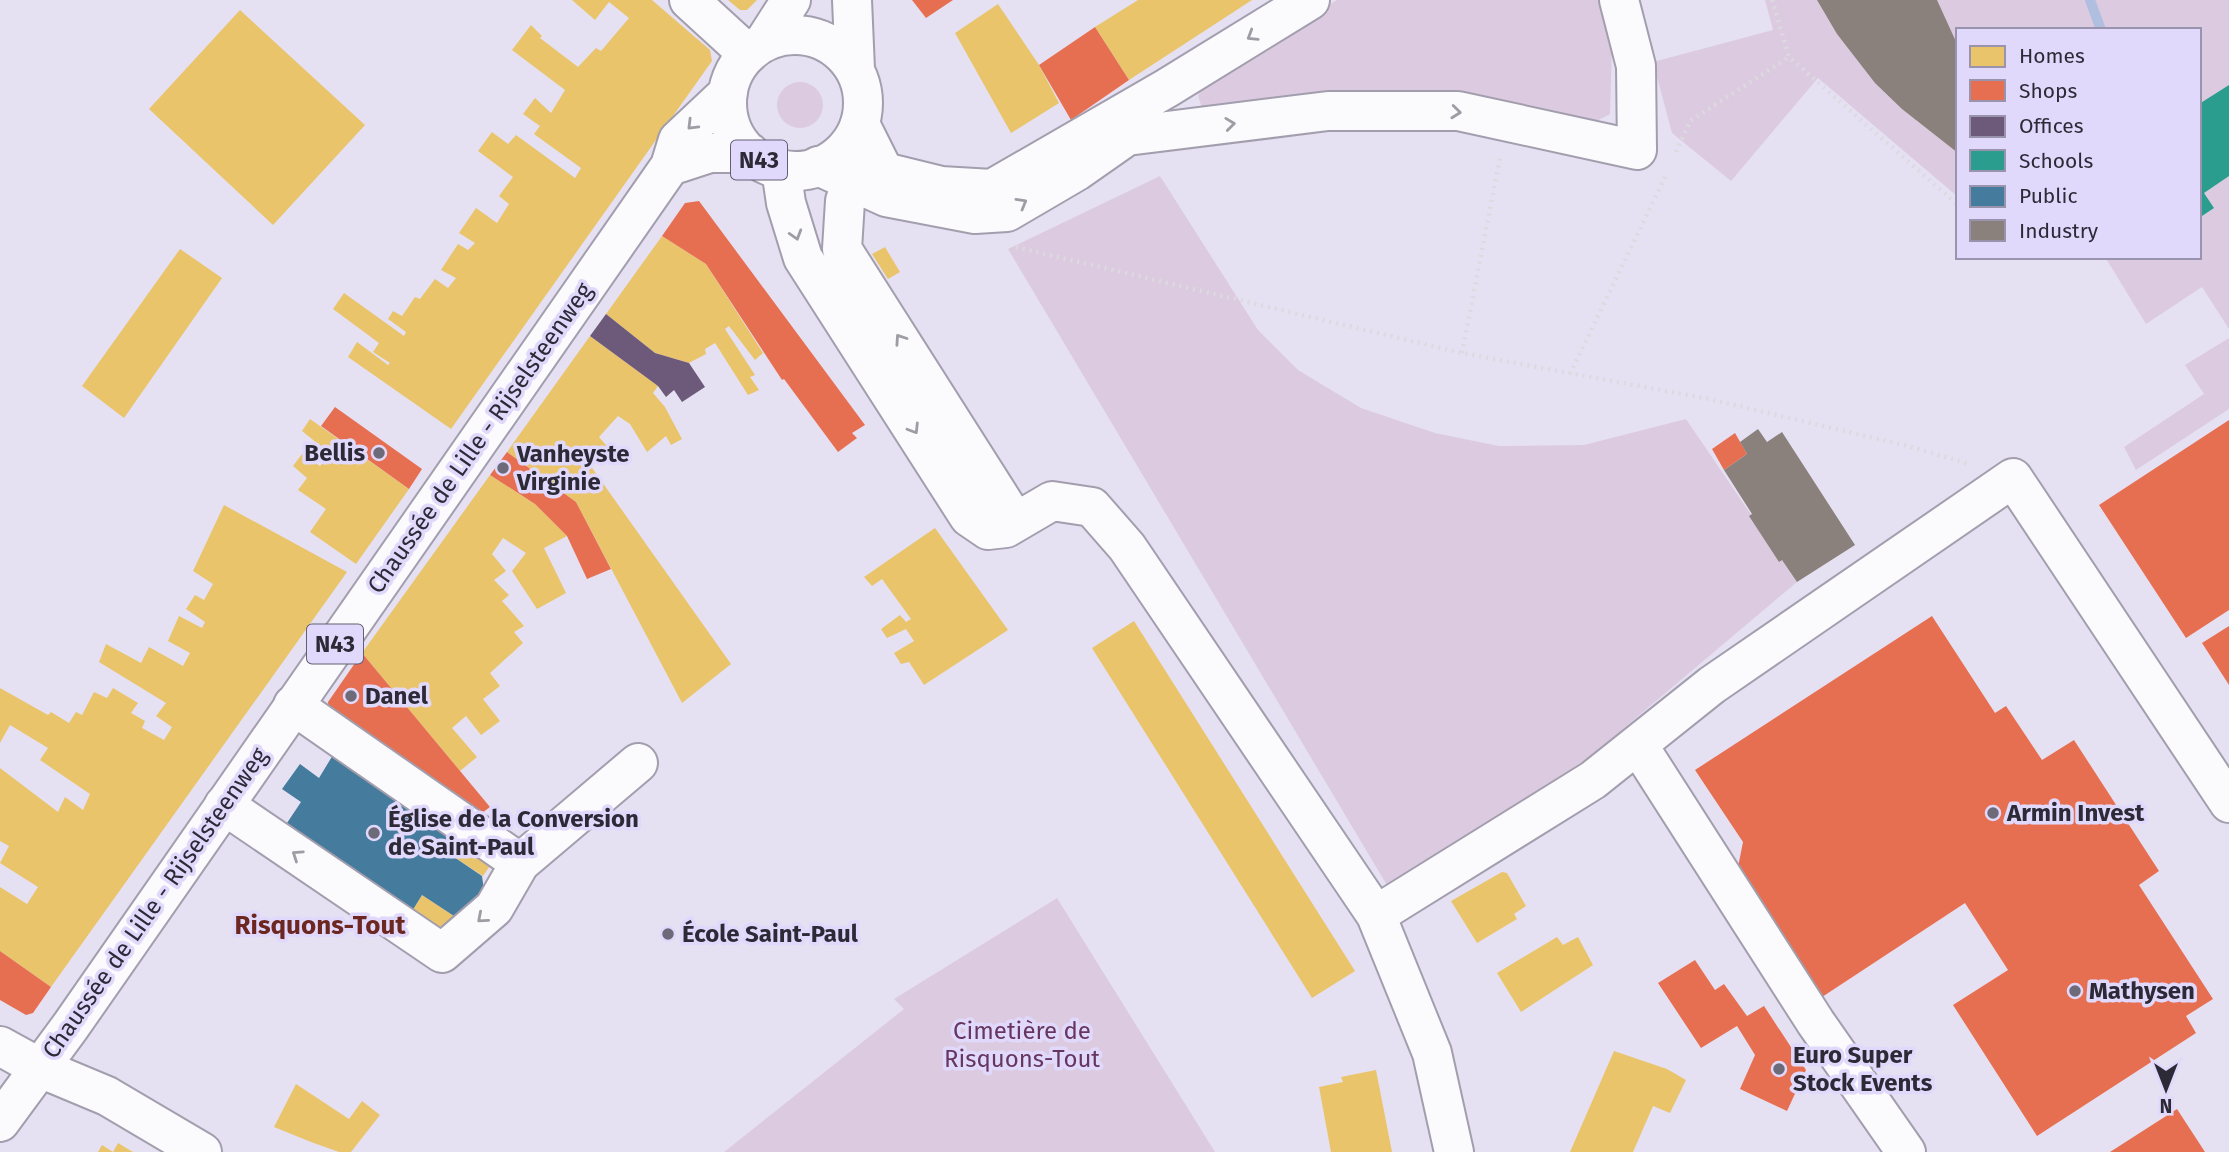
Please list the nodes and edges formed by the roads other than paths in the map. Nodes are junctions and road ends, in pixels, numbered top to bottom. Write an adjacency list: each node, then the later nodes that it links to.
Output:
1 (689, 0): 6 (street)
2 (791, 0): 6 (street, N43)
3 (852, 0): 7 (street)
4 (1310, 0): 8 (street, one-way to 8)
5 (1619, 0): 10 (street, one-way to 5)
6 (756, 48): 7 (street); 9 (street, N43)
7 (855, 69): 11 (street)
8 (1167, 88): 10 (street); 11 (street)
9 (728, 93): 12 (street, N43); 13 (street, Chaussée de Lille - Rijselsteenweg / N43, one-way to 13)
10 (1180, 130): 14 (street, one-way to 10)
11 (855, 133): 12 (street, N43); 14 (street)
12 (783, 163): 13 (street, N43); 14 (street); 15 (street, one-way to 15)
13 (670, 166): 16 (street, Chaussée de Lille - Rijselsteenweg / N43)
14 (851, 183): 15 (street, one-way to 14)
15 (1015, 521): 22 (street)
16 (293, 705): 20 (street, Chaussée de Lille - Rijselsteenweg / N43); 21 (street)
17 (1638, 745): 19 (street); 22 (street); 28 (street)
18 (638, 763): 21 (street)
19 (2229, 803)
20 (224, 805): 21 (street, one-way to 20); 24 (street, Chaussée de Lille - Rijselsteenweg / N43)
21 (520, 863)
22 (1376, 915): 27 (street)
23 (0, 1045): 24 (street)
24 (40, 1068): 25 (street, Chaussée de Lille - Rijselsteenweg / N43); 26 (street)
25 (0, 1122)
26 (202, 1152)
27 (1454, 1152)
28 (1906, 1152)

